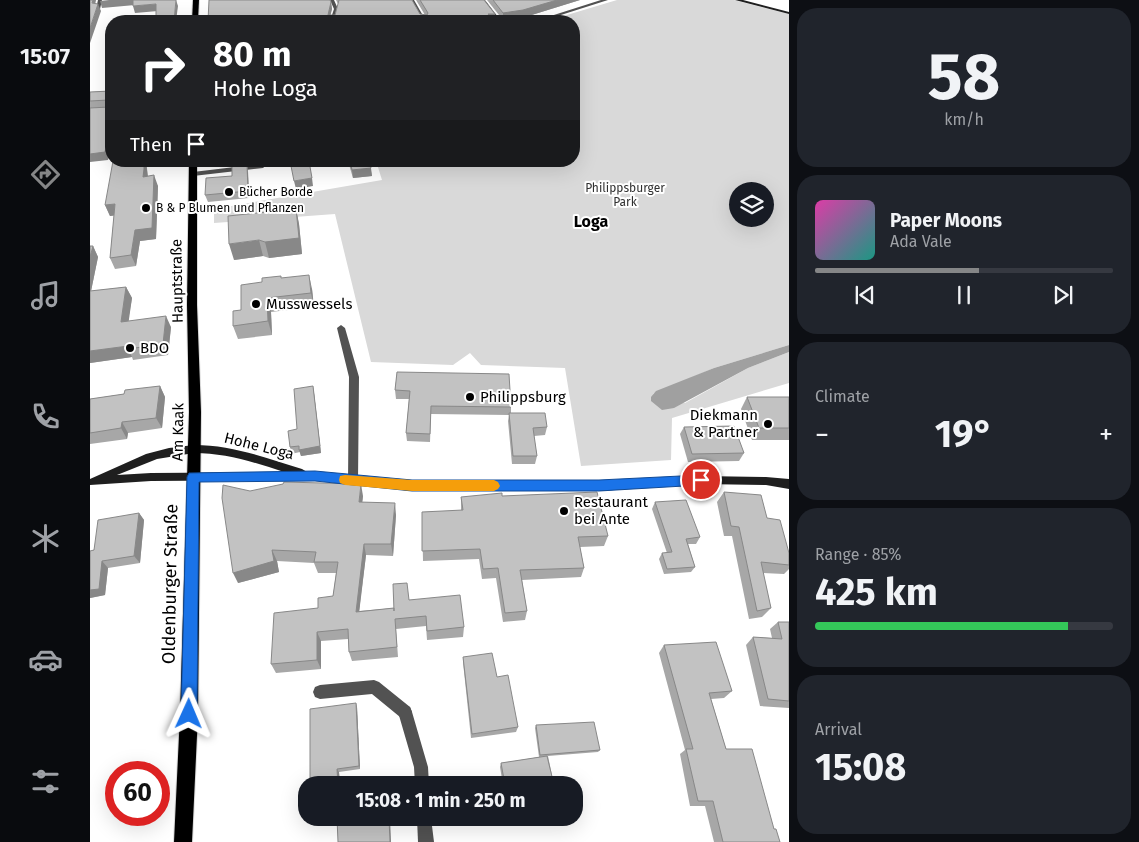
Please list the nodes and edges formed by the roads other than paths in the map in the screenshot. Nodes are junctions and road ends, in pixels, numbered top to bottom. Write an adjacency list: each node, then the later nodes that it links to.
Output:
1 (100, 0): 10 (street)
2 (196, 0): 12 (main road)
3 (332, 0): 13 (street)
4 (412, 0): 14 (street)
5 (482, 0): 15 (street)
6 (582, 0): 9 (street)
7 (606, 0): 9 (street)
8 (737, 0): 11 (street)
9 (590, 5): 16 (street)
10 (98, 9)
11 (789, 13)
12 (195, 15)
13 (334, 15)
14 (421, 15)
15 (494, 15)
16 (558, 15)
17 (193, 167): 19 (main road, Hauptstraße)
18 (254, 167): 19 (street)
19 (193, 174): 21 (main road, Hauptstraße)
20 (341, 328): 25 (street)
21 (195, 388): 22 (main road, Am Kaak)
22 (194, 449): 23 (street, Hohe Loga); 24 (main road, Am Kaak); 26 (street, Hohe Loga)
23 (315, 476): 24 (street, Hohe Loga); 25 (street, Hohe Loga)
24 (193, 477): 26 (street, Hohe Loga); 31 (main road, Oldenburger Straße)
25 (353, 481): 27 (street, Hohe Loga)
26 (92, 483)
27 (789, 484)
28 (320, 692): 29 (street)
29 (422, 776)
30 (425, 826): 32 (street)
31 (183, 842)
32 (426, 842)

